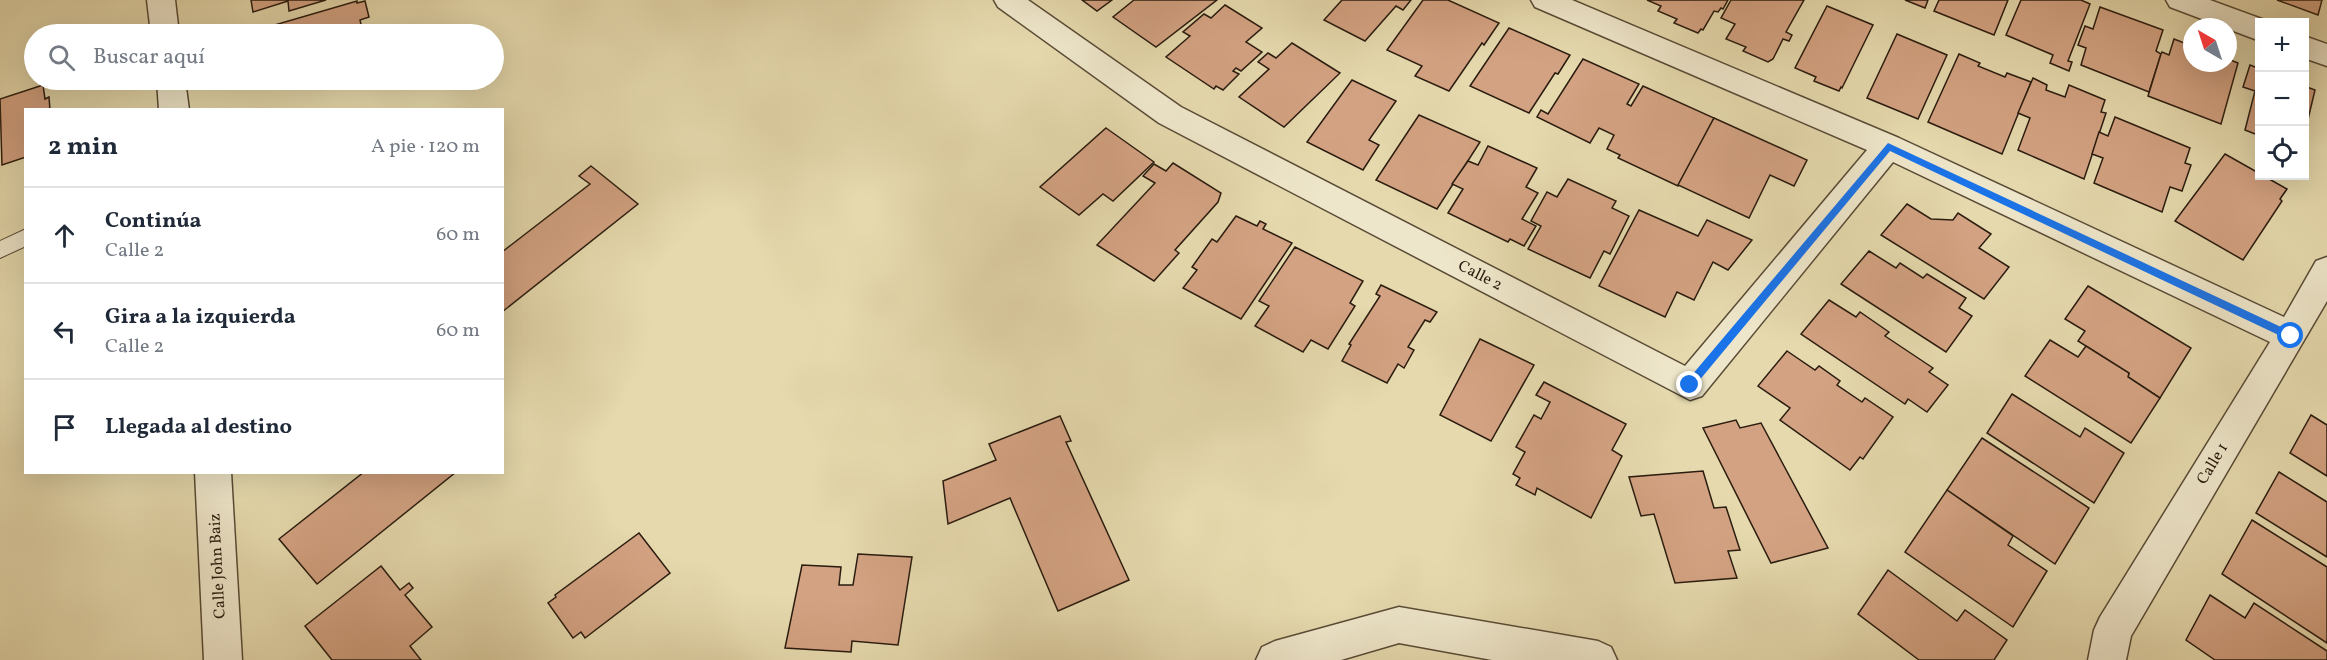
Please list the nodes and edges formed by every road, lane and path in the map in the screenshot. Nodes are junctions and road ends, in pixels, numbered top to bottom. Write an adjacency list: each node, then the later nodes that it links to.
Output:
1 (161, 0): 5 (street)
2 (1008, 0): 11 (street, Calle 2)
3 (1545, 0): 11 (street)
4 (2180, 0): 6 (street)
5 (164, 24)
6 (2255, 28)
7 (2309, 49): 8 (street)
8 (2327, 55)
9 (172, 90): 10 (street)
10 (174, 108)
11 (1888, 146): 15 (street)
12 (24, 238): 13 (lane)
13 (0, 250)
14 (2327, 271): 15 (street, Calle 1)
15 (2291, 336): 20 (street, Calle 1)
16 (213, 474): 17 (street, Calle John Baiz)
17 (224, 660)
18 (1275, 660): 19 (street)
19 (1598, 660)
20 (2107, 660)

